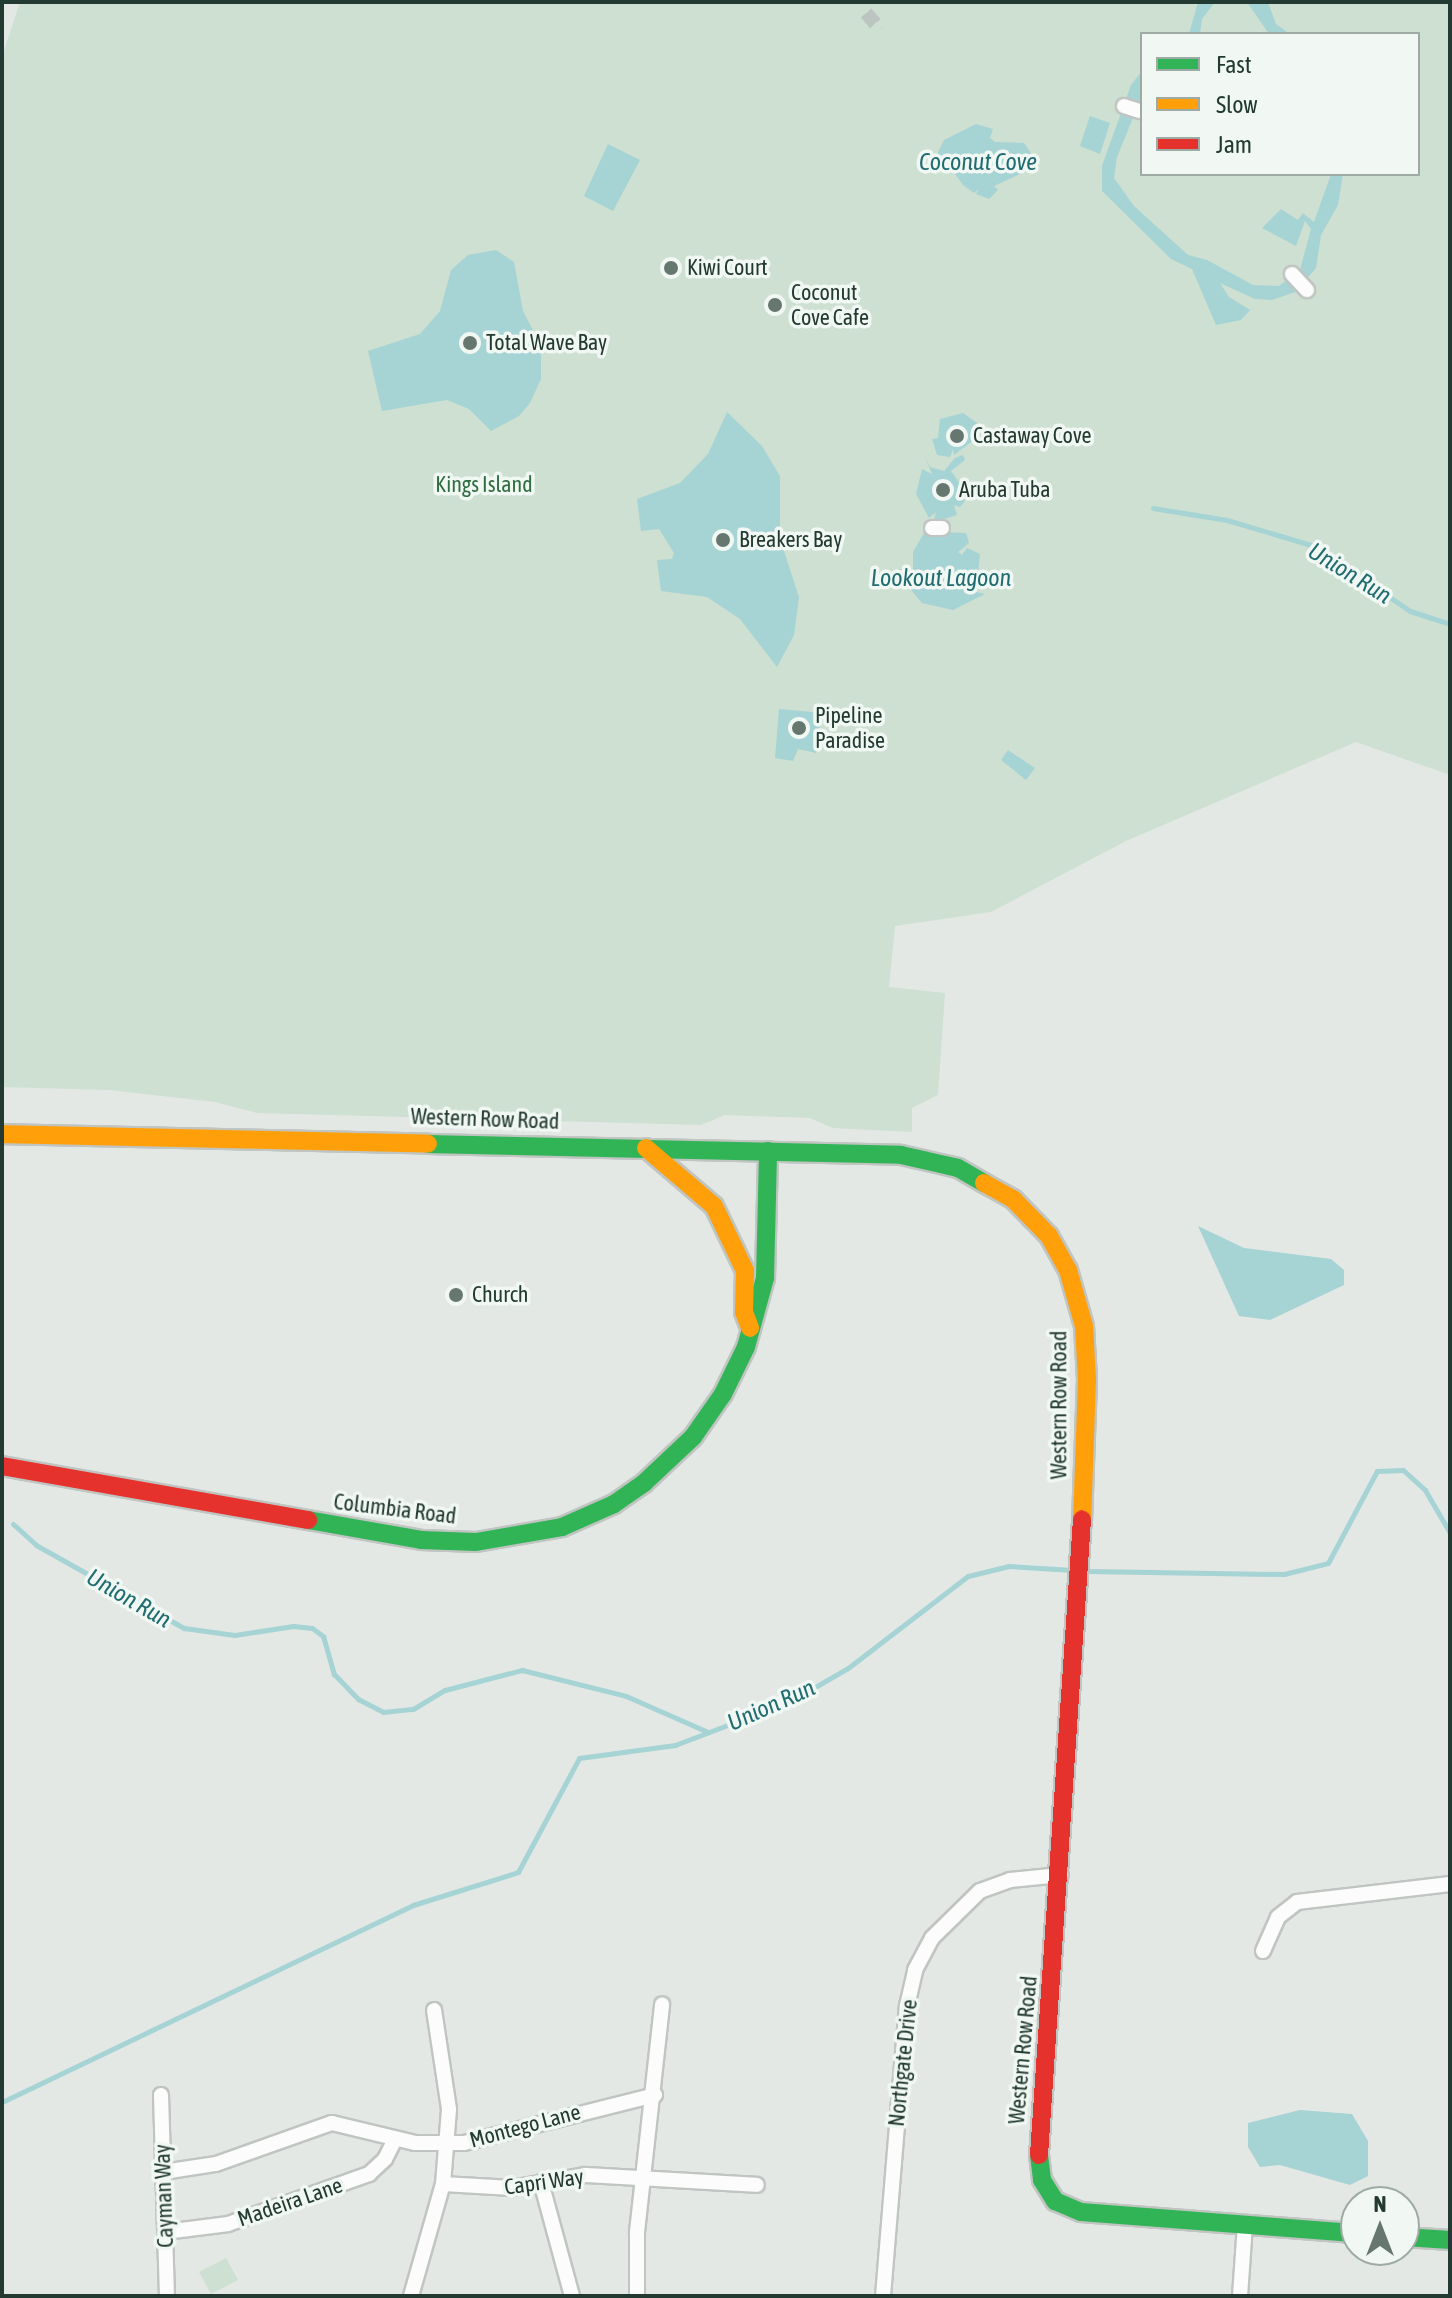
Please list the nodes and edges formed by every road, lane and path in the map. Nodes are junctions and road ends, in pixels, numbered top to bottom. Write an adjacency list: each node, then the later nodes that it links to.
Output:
1 (1124, 106): 2 (street)
2 (1139, 111)
3 (1292, 274): 4 (street)
4 (1307, 290)
5 (2, 1134): 6 (street, Western Row Road)
6 (646, 1148): 7 (street, Western Row Road); 8 (street)
7 (768, 1151): 8 (street, Columbia Road); 10 (street, Western Row Road)
8 (752, 1331): 9 (street, Columbia Road)
9 (2, 1466)
10 (1061, 1875): 24 (street, Western Row Road); 33 (street, Northgate Drive)
11 (1450, 1884): 12 (street)
12 (1263, 1951)
13 (662, 2004): 16 (street)
14 (434, 2010): 18 (street)
15 (161, 2095): 19 (street, Cayman Way)
16 (655, 2095): 18 (street, Montego Lane); 20 (street)
17 (395, 2139): 18 (street, Montego Lane); 19 (street, Montego Lane); 25 (street, Madeira Lane)
18 (446, 2144): 22 (street)
19 (163, 2172): 25 (street, Cayman Way)
20 (646, 2178): 21 (street, Capri Way); 23 (street, Capri Way); 32 (street)
21 (541, 2182): 22 (street, Capri Way); 31 (street)
22 (443, 2184): 30 (street)
23 (757, 2185)
24 (1245, 2225): 26 (street, Western Row Road); 34 (street)
25 (165, 2232): 29 (street, Cayman Way)
26 (1340, 2232)
27 (1420, 2238): 28 (street)
28 (1450, 2240)
29 (167, 2296)
30 (411, 2296)
31 (572, 2296)
32 (637, 2296)
33 (883, 2296)
34 (1240, 2296)

